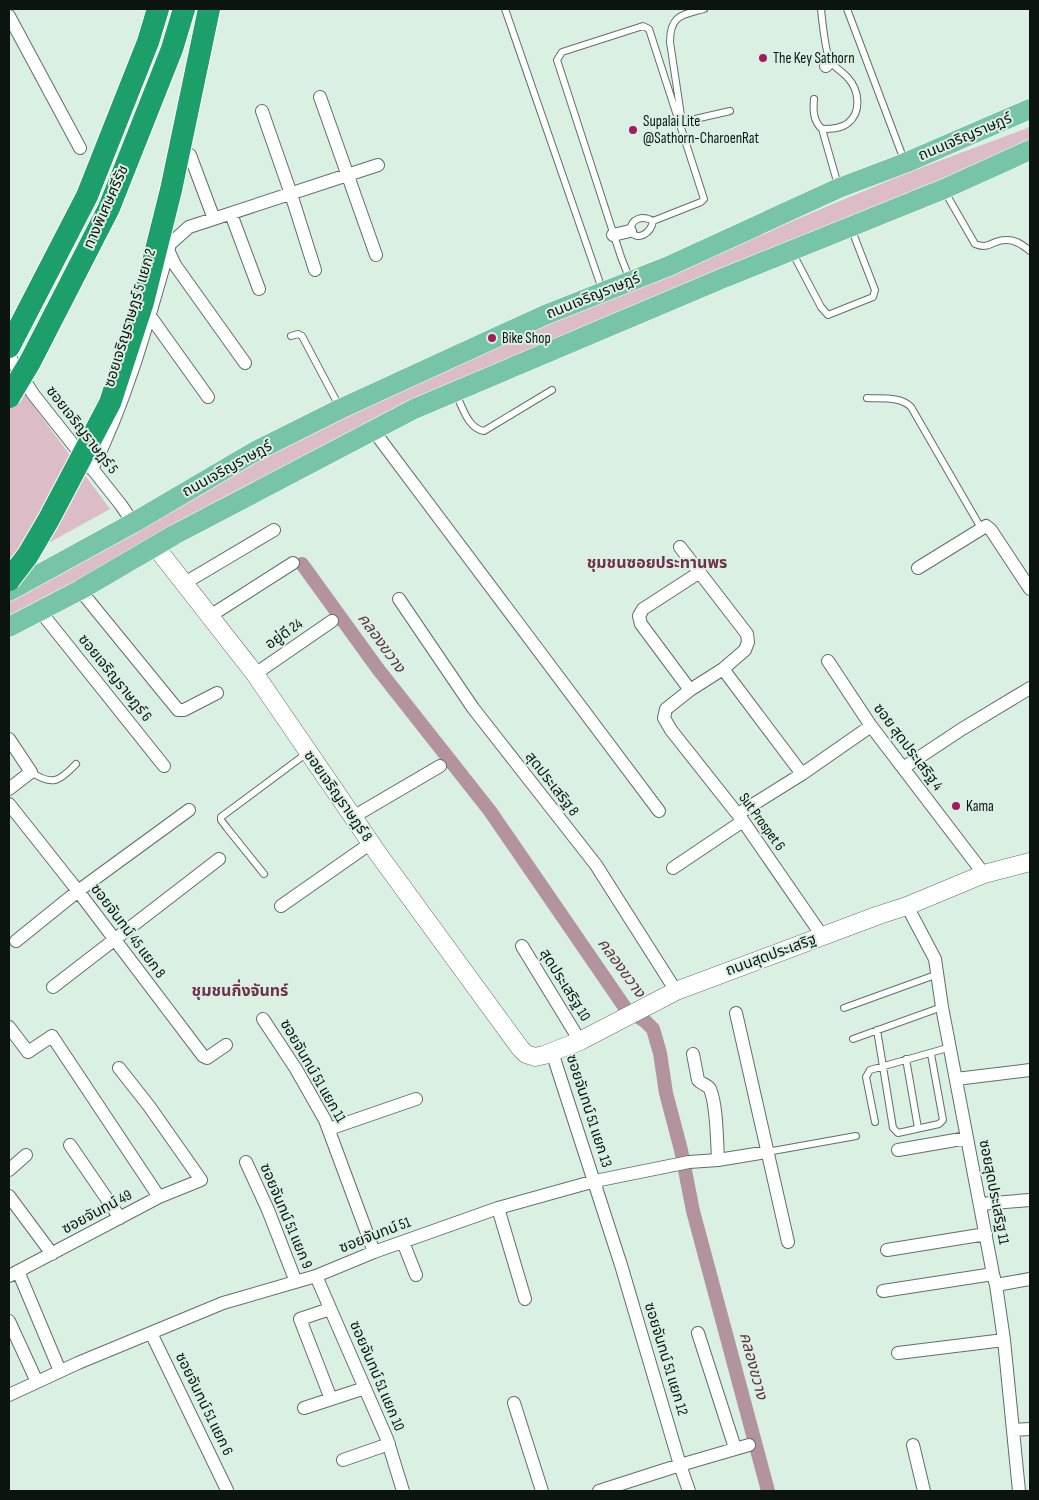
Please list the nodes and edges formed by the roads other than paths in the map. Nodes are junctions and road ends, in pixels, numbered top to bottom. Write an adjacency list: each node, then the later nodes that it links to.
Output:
1 (158, 9): 40 (highway, ทางพิเศษศรีรัช)
2 (184, 9): 45 (highway, ทางพิเศษศรีรัช, bridge)
3 (209, 9): 59 (highway, bridge)
4 (505, 9): 37 (lane)
5 (704, 9): 13 (lane)
6 (821, 9): 14 (lane)
7 (847, 9): 18 (lane)
8 (9, 16): 15 (street)
9 (320, 97): 20 (street)
10 (814, 99): 14 (lane)
11 (1030, 109): 18 (main road, ถนนเจริญราษฎร์)
12 (262, 110): 23 (street)
13 (730, 111)
14 (822, 129): 21 (lane)
15 (80, 148)
16 (1030, 150): 22 (main road)
17 (190, 155): 25 (street)
18 (905, 163): 21 (main road, ถนนเจริญราษฎร์)
19 (378, 165): 20 (street, ซอยเจริญราษฎร์ 5 แยก 2)
20 (348, 176): 23 (street, ซอยเจริญราษฎร์ 5 แยก 2); 33 (street)
21 (839, 188): 35 (main road, ถนนเจริญราษฎร์)
22 (944, 189): 27 (main road); 32 (lane)
23 (292, 194): 24 (street, ซอยเจริญราษฎร์ 5 แยก 2); 34 (street)
24 (231, 214): 25 (street, ซอยเจริญราษฎร์ 5 แยก 2); 36 (street)
25 (214, 219): 30 (street, ซอยเจริญราษฎร์ 5 แยก 2)
26 (653, 221): 28 (lane); 28 (lane); 29 (lane)
27 (851, 227): 31 (main road); 31 (lane)
28 (630, 231): 29 (street)
29 (614, 235): 35 (lane)
30 (168, 250): 38 (street, ซอยเจริญราษฎร์ 5 แยก 2); 42 (street)
31 (792, 251): 44 (main road)
32 (1030, 251)
33 (376, 255)
34 (314, 270)
35 (630, 281): 37 (main road, ถนนเจริญราษฎร์)
36 (259, 289)
37 (603, 292): 48 (main road, ถนนเจริญราษฎร์)
38 (150, 316): 46 (street); 50 (street, ซอยเจริญราษฎร์ 5 แยก 2)
39 (291, 336): 48 (lane)
40 (9, 347)
41 (9, 356): 50 (street, ซอยเจริญราษฎร์ 5)
42 (245, 363)
43 (552, 390): 44 (lane)
44 (456, 393): 49 (main road)
45 (9, 397)
46 (208, 397)
47 (867, 398): 52 (lane)
48 (340, 408): 51 (main road, ถนนเจริญราษฎร์)
49 (373, 430): 54 (main road); 87 (street)
50 (92, 469): 51 (street, ซอยเจริญราษฎร์ 5)
51 (133, 523): 63 (main road, ถนนเจริญราษฎร์)
52 (981, 528): 57 (street); 62 (street)
53 (274, 530): 60 (street)
54 (155, 546): 60 (street, ซอยเจริญราษฎร์ 8); 61 (main road)
55 (680, 547): 58 (street)
56 (293, 563): 66 (street)
57 (918, 568)
58 (700, 572): 70 (street); 73 (street)
59 (9, 580)
60 (183, 584): 66 (street, ซอยเจริญราษฎร์ 8)
61 (80, 590): 65 (main road); 74 (street)
62 (1030, 590)
63 (9, 592)
64 (399, 599): 105 (street, สุดประเสริฐ 8)
65 (40, 611): 68 (main road); 79 (street, ซอยเจริญราษฎร์ 6)
66 (210, 616): 71 (street, ซอยเจริญราษฎร์ 8)
67 (332, 621): 71 (street, อยู่ดี 24)
68 (9, 627)
69 (828, 662): 75 (street, ซอย สุดประเสริฐ 4)
70 (723, 669): 73 (street); 83 (street)
71 (255, 674): 77 (street, ซอยเจริญราษฎร์ 8)
72 (1030, 688): 81 (street)
73 (690, 690): 89 (street, Sut Prospet 6)
74 (217, 693)
75 (871, 726): 81 (street, ซอย สุดประเสริฐ 4); 83 (street)
76 (9, 739): 82 (street)
77 (308, 753): 88 (street, ซอยเจริญราษฎร์ 8); 94 (lane)
78 (76, 764): 82 (lane)
79 (164, 766)
80 (440, 766): 88 (street)
81 (903, 768): 95 (street, ซอย สุดประเสริฐ 4)
82 (31, 772): 84 (street)
83 (802, 774): 89 (street)
84 (9, 789)
85 (9, 804): 96 (street, ซอยจันทน์ 45 แยก 8)
86 (189, 810): 96 (street)
87 (659, 811)
88 (353, 817): 90 (street, ซอยเจริญราษฎร์ 8)
89 (740, 818): 93 (street); 99 (street, Sut Prospet 6)
90 (371, 843): 97 (street); 115 (street, ซอยเจริญราษฎร์ 8)
91 (219, 859): 100 (street)
92 (1030, 862): 95 (street, ถนนสุดประเสริฐ)
93 (672, 868)
94 (264, 874)
95 (984, 874): 98 (street, ถนนสุดประเสริฐ)
96 (78, 891): 100 (street, ซอยจันทน์ 45 แยก 8); 101 (street)
97 (282, 906)
98 (907, 906): 99 (street, ถนนสุดประเสริฐ); 103 (street, ซอยสุดประเสริฐ 11)
99 (823, 937): 105 (street, ถนนสุดประเสริฐ)
100 (114, 940): 104 (street); 114 (street, ซอยจันทน์ 45 แยก 8)
101 (16, 941)
102 (522, 946): 113 (street, สุดประเสริฐ 10)
103 (938, 974): 106 (street, ซอยสุดประเสริฐ 11); 107 (lane)
104 (53, 988)
105 (676, 991): 113 (street, ถนนสุดประเสริฐ)
106 (942, 1007): 111 (lane); 116 (street, ซอยสุดประเสริฐ 11)
107 (844, 1008)
108 (736, 1013): 133 (street)
109 (263, 1020): 128 (street, ซอยจันทน์ 51 แยก 11)
110 (9, 1027): 140 (street)
111 (877, 1030): 112 (lane); 121 (lane)
112 (853, 1039)
113 (580, 1041): 117 (street, ถนนสุดประเสริฐ)
114 (226, 1045)
115 (520, 1048): 117 (street, ถนนสุดประเสริฐ)
116 (951, 1048): 119 (lane); 124 (street, ซอยสุดประเสริฐ 11)
117 (552, 1052): 138 (street, ซอยจันทน์ 51 แยก 13)
118 (693, 1054): 135 (street)
119 (931, 1054): 120 (lane); 127 (lane)
120 (906, 1059): 121 (lane); 127 (lane)
121 (883, 1066): 126 (lane); 127 (lane)
122 (118, 1068): 140 (street, ซอยจันทน์ 49)
123 (1030, 1070): 124 (street)
124 (956, 1079): 130 (street, ซอยสุดประเสริฐ 11)
125 (416, 1099): 128 (street)
126 (875, 1122)
127 (918, 1128)
128 (329, 1130): 149 (street, ซอยจันทน์ 51 แยก 11)
129 (856, 1136): 133 (lane)
130 (967, 1138): 132 (street); 142 (street, ซอยสุดประเสริฐ 11)
131 (70, 1145): 144 (street)
132 (898, 1150)
133 (767, 1152): 135 (street, ซอยจันทน์ 51); 147 (street)
134 (26, 1155): 137 (street)
135 (718, 1160): 138 (street, ซอยจันทน์ 51)
136 (246, 1162): 156 (street, ซอยจันทน์ 51 แยก 9)
137 (9, 1170)
138 (595, 1181): 143 (street, ซอยจันทน์ 51); 179 (street, ซอยจันทน์ 51 แยก 12)
139 (9, 1196): 150 (street)
140 (159, 1198): 144 (street, ซอยจันทน์ 49)
141 (1030, 1200): 142 (street)
142 (980, 1204): 145 (street, ซอยสุดประเสริฐ 11)
143 (498, 1208): 146 (street, ซอยจันทน์ 51); 158 (street)
144 (120, 1218): 150 (street, ซอยจันทน์ 49)
145 (986, 1234): 148 (street); 154 (street, ซอยสุดประเสริฐ 11)
146 (403, 1242): 149 (street, ซอยจันทน์ 51); 152 (street)
147 (788, 1242)
148 (887, 1250)
149 (374, 1252): 153 (street, ซอยจันทน์ 51)
150 (52, 1254): 151 (street, ซอยจันทน์ 49)
151 (13, 1274): 165 (street)
152 (416, 1275)
153 (316, 1276): 156 (street, ซอยจันทน์ 51); 159 (street, ซอยจันทน์ 51 แยก 10)
154 (994, 1280): 155 (street); 157 (street); 163 (street, ซอยสุดประเสริฐ 11)
155 (1030, 1280)
156 (296, 1282): 161 (street, ซอยจันทน์ 51)
157 (883, 1291)
158 (525, 1299)
159 (330, 1309): 167 (street, ซอยจันทน์ 51 แยก 10); 169 (street)
160 (9, 1321): 166 (street)
161 (151, 1333): 165 (street, ซอยจันทน์ 51); 180 (street, ซอยจันทน์ 51 แยก 6)
162 (698, 1333): 177 (street)
163 (1004, 1340): 164 (street); 173 (street, ซอยสุดประเสริฐ 11)
164 (898, 1354)
165 (60, 1371): 166 (street, ซอยจันทน์ 51)
166 (37, 1382): 168 (street, ซอยจันทน์ 51)
167 (365, 1388): 169 (street); 174 (street, ซอยจันทน์ 51 แยก 10)
168 (9, 1395)
169 (331, 1399): 171 (street)
170 (514, 1403): 182 (street)
171 (304, 1408)
172 (1030, 1429): 173 (street)
173 (1013, 1430): 186 (street, ซอยสุดประเสริฐ 11)
174 (389, 1444): 178 (street); 181 (street, ซอยจันทน์ 51 แยก 10)
175 (749, 1445): 177 (street)
176 (913, 1445): 185 (street)
177 (735, 1448): 179 (street)
178 (343, 1460)
179 (680, 1465): 183 (street); 184 (street, ซอยจันทน์ 51 แยก 12)
180 (227, 1490)
181 (403, 1491)
182 (542, 1491)
183 (599, 1491)
184 (689, 1491)
185 (924, 1491)
186 (1019, 1491)

